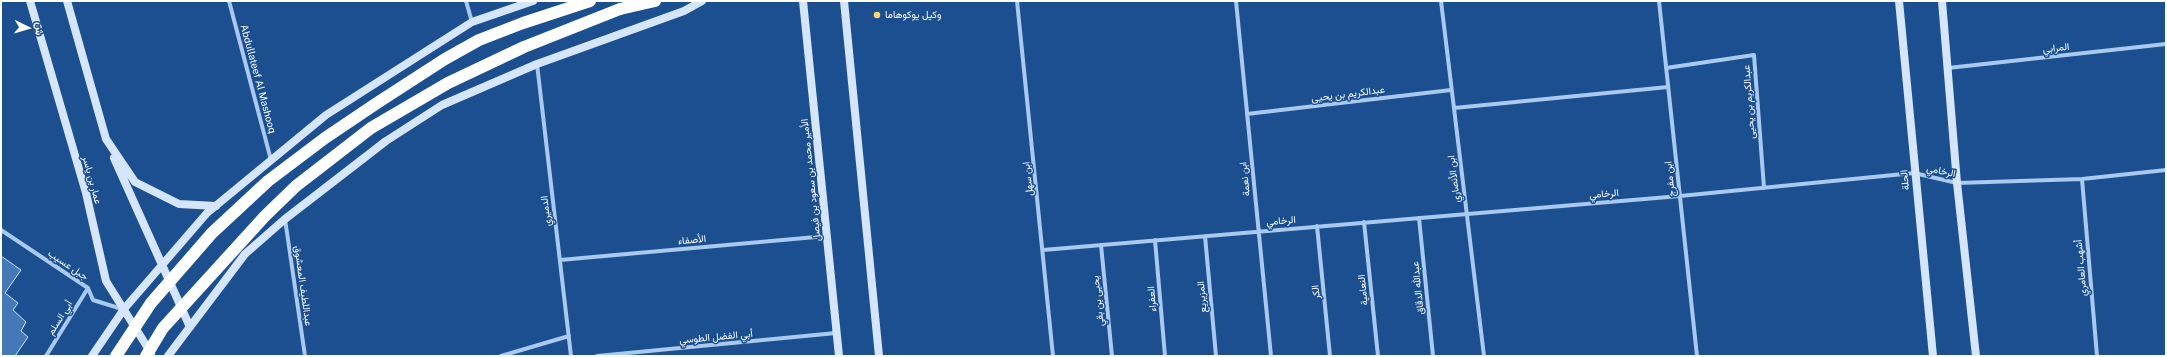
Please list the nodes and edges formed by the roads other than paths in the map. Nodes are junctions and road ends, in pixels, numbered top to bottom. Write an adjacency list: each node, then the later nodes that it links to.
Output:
1 (30, 1): 50 (main road, عمار بن ياسر)
2 (67, 1): 26 (main road)
3 (229, 1): 27 (street, Abdullateef Al Mashooq)
4 (466, 1): 17 (street)
5 (533, 1): 17 (main road)
6 (590, 1): 56 (highway, bridge)
7 (655, 1): 57 (highway, bridge)
8 (702, 1): 19 (main road)
9 (802, 1): 42 (main road, الأمير محمد بن سعود بن فيصل)
10 (844, 1): 65 (main road)
11 (1017, 1): 46 (street, ابن سهل)
12 (1236, 1): 25 (street, ابن نعمة)
13 (1441, 1): 23 (street, ابن الأنصاري)
14 (1659, 1): 20 (street, ابن مفرج)
15 (1899, 1): 29 (main road, الحلة)
16 (1942, 1): 21 (main road)
17 (472, 22): 27 (main road)
18 (2166, 44): 21 (street, المرابي)
19 (537, 64): 37 (main road); 47 (street, الدميري)
20 (1666, 68): 22 (street, ابن مفرج); 32 (street, عبدالكريم بن يحيى)
21 (1948, 68): 31 (main road)
22 (1668, 87): 24 (street); 33 (street, ابن مفرج)
23 (1451, 90): 24 (street, ابن الأنصاري); 25 (street, عبدالكريم بن يحيى)
24 (1454, 108): 35 (street, ابن الأنصاري)
25 (1247, 114): 41 (street, ابن نعمة)
26 (106, 139): 34 (main road); 48 (main road)
27 (271, 161): 34 (main road)
28 (2166, 170): 30 (street, الرخامي)
29 (1914, 173): 31 (street, الرخامي); 32 (street, الرخامي); 76 (main road, الحلة)
30 (2082, 179): 31 (street, الرخامي); 78 (street, أشهب العامري)
31 (1957, 182): 77 (main road)
32 (1764, 188): 33 (street, الرخامي)
33 (1680, 196): 35 (street, الرخامي); 75 (street, ابن مفرج)
34 (216, 206): 48 (main road)
35 (1466, 214): 36 (street, الرخامي); 74 (street, ابن الأنصاري)
36 (1419, 218): 38 (street, الرخامي); 73 (street, عبدالله الدقاق)
37 (286, 219): 51 (main road); 60 (street, عبداللطيف المعشوق)
38 (1364, 222): 39 (street, الرخامي); 72 (street, النعامية)
39 (1318, 226): 41 (street, الرخامي); 71 (street, الكر)
40 (1, 230): 49 (street, جبل عسيب)
41 (1258, 231): 43 (street, الرخامي); 70 (street, ابن نعمة)
42 (827, 236): 47 (street, الأصفاء); 52 (main road, الأمير محمد بن سعود بن فيصل)
43 (1205, 236): 44 (street, الرخامي); 69 (street, المزيريع)
44 (1155, 240): 45 (street, الرخامي); 68 (street, العفراء)
45 (1101, 245): 46 (street, الرخامي); 67 (street, يحيى بن بقي)
46 (1043, 250): 66 (street, ابن سهل)
47 (560, 260): 53 (street, الدميري)
48 (162, 265): 50 (main road); 51 (main road)
49 (88, 288): 50 (street, جبل عسيب); 54 (street, أبي السلم)
50 (124, 309): 55 (main road); 58 (main road, عمار بن ياسر)
51 (190, 327): 59 (main road)
52 (836, 333): 63 (street, أبي الفضل الطوسي); 64 (main road, الأمير محمد بن سعود بن فيصل)
53 (569, 336): 61 (street); 62 (street, الدميري)
54 (46, 356)
55 (92, 356)
56 (116, 356)
57 (146, 356)
58 (152, 356)
59 (168, 356)
60 (305, 356)
61 (501, 356)
62 (571, 356)
63 (597, 356)
64 (839, 356)
65 (879, 356)
66 (1053, 356)
67 (1112, 356)
68 (1165, 356)
69 (1216, 356)
70 (1271, 356)
71 (1330, 356)
72 (1378, 356)
73 (1433, 356)
74 (1484, 356)
75 (1697, 356)
76 (1933, 356)
77 (1976, 356)
78 (2097, 356)

